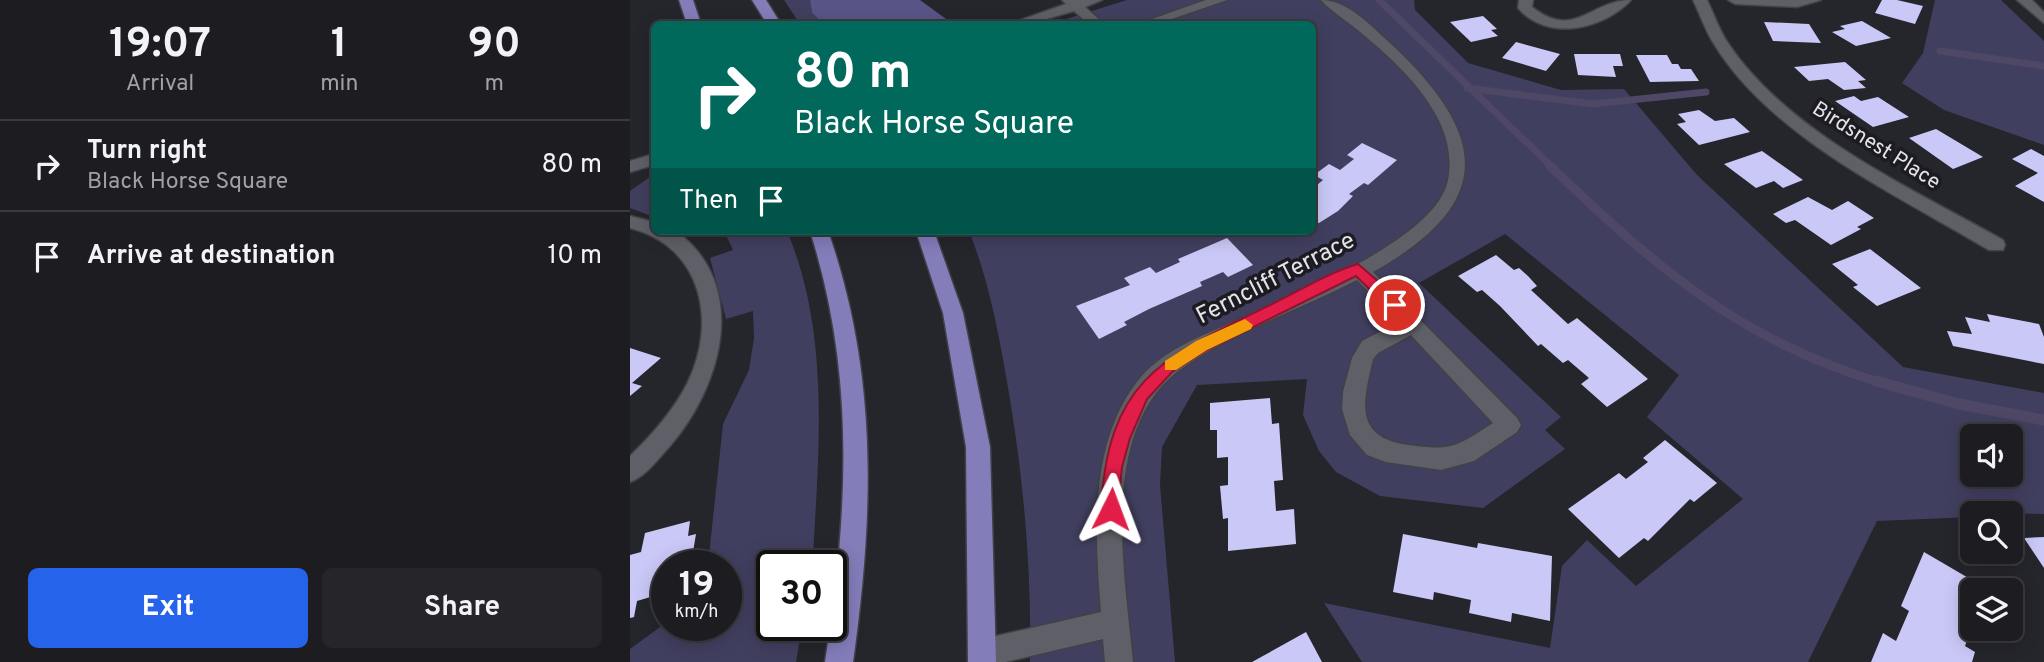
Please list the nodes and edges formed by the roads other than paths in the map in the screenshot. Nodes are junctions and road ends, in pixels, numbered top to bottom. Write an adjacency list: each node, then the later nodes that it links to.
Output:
1 (687, 0): 15 (main road)
2 (759, 0): 16 (main road)
3 (1095, 0): 13 (street)
4 (1220, 0): 19 (street)
5 (1328, 0): 28 (street, Ferncliff Terrace)
6 (1526, 0): 7 (street)
7 (1624, 0)
8 (1700, 0): 27 (street, Birdsnest Place)
9 (1735, 0): 10 (street)
10 (1753, 0): 11 (street)
11 (1814, 0)
12 (2024, 0): 14 (street)
13 (1072, 3): 17 (street); 18 (street)
14 (2044, 19)
15 (693, 21)
16 (772, 21)
17 (1024, 21)
18 (1093, 21)
19 (1154, 21)
20 (651, 160): 21 (street)
21 (630, 166)
22 (630, 222): 23 (street)
23 (651, 227)
24 (667, 235): 30 (street)
25 (820, 235): 33 (main road)
26 (926, 235): 32 (main road)
27 (1996, 245)
28 (1358, 269): 29 (street); 31 (street, Ferncliff Terrace)
29 (1413, 324): 29 (street)
30 (630, 471)
31 (1116, 622): 32 (street); 34 (street, Ferncliff Terrace)
32 (982, 658)
33 (839, 662)
34 (1119, 662)

